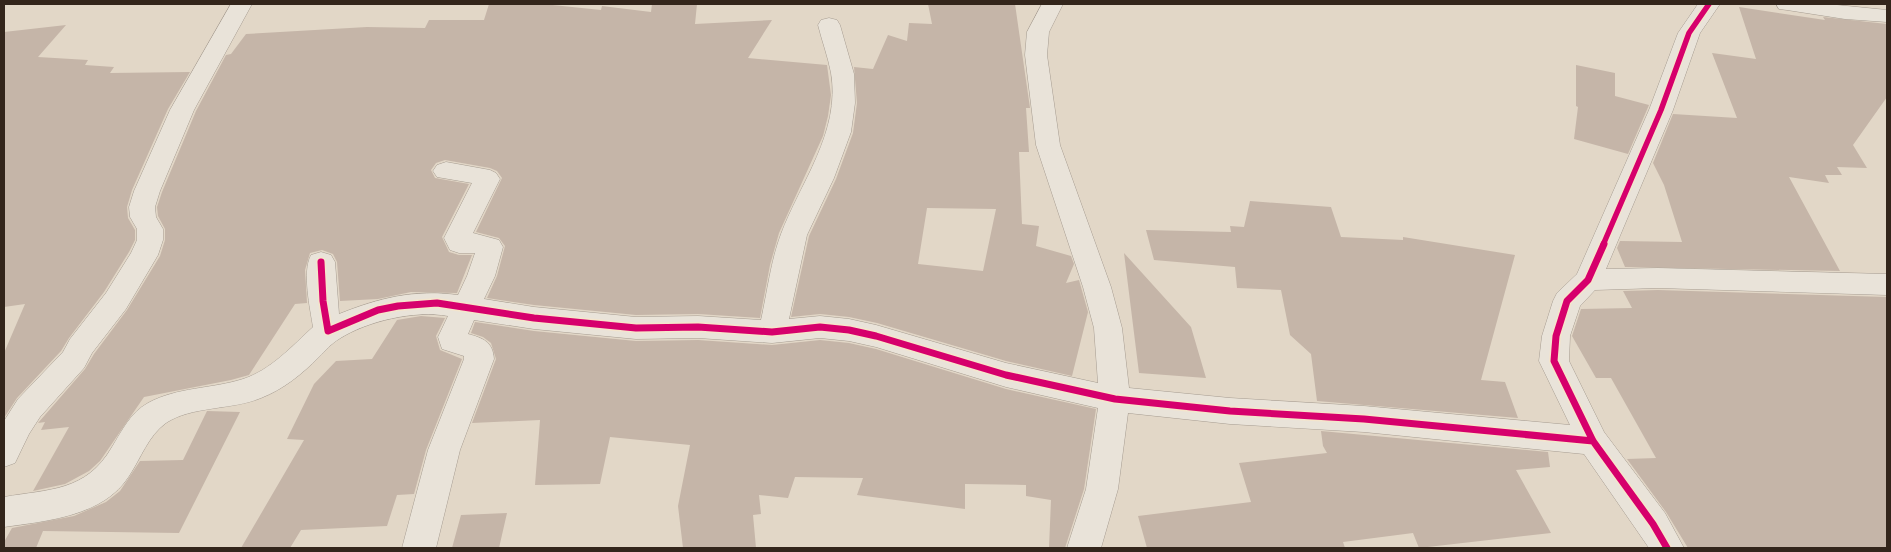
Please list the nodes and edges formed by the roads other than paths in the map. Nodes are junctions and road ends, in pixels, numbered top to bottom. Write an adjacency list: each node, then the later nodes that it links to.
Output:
1 (241, 4): 16 (street)
2 (1052, 4): 14 (street)
3 (1710, 4): 9 (street)
4 (1787, 4): 5 (street)
5 (1887, 16)
6 (829, 25): 13 (street)
7 (446, 171): 11 (street)
8 (321, 262): 12 (street)
9 (1588, 280): 10 (street); 15 (street)
10 (1887, 285)
11 (464, 307): 12 (street); 13 (street); 18 (street)
12 (328, 331): 17 (street)
13 (772, 332): 14 (street)
14 (1115, 399): 15 (street); 19 (street)
15 (1593, 441): 20 (street)
16 (4, 453)
17 (4, 512)
18 (419, 548)
19 (1084, 548)
20 (1667, 548)

